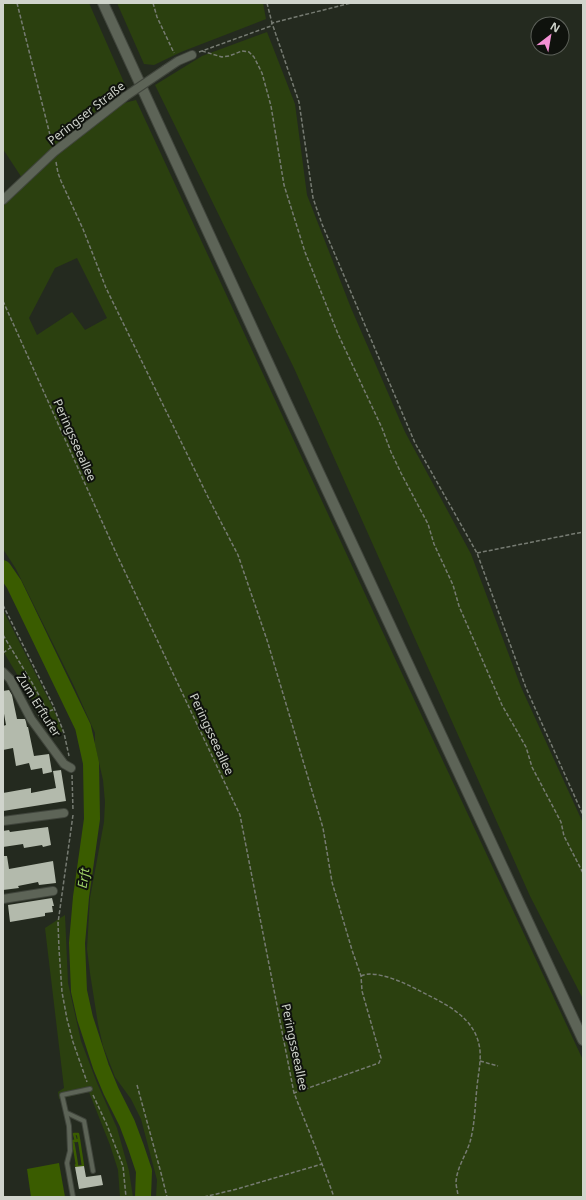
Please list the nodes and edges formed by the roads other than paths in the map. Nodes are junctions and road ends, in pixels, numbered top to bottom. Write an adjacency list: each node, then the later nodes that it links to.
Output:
1 (103, 3): 10 (main road)
2 (192, 55): 3 (street, Peringser Straße, bridge)
3 (3, 200)
4 (3, 672): 5 (street, Zum Erftufer)
5 (71, 768)
6 (64, 813): 7 (street)
7 (3, 821)
8 (53, 891): 9 (street)
9 (3, 899)
10 (583, 1040)
11 (90, 1089): 12 (lane)
12 (67, 1114): 13 (lane); 14 (lane)
13 (93, 1171)
14 (73, 1197)

